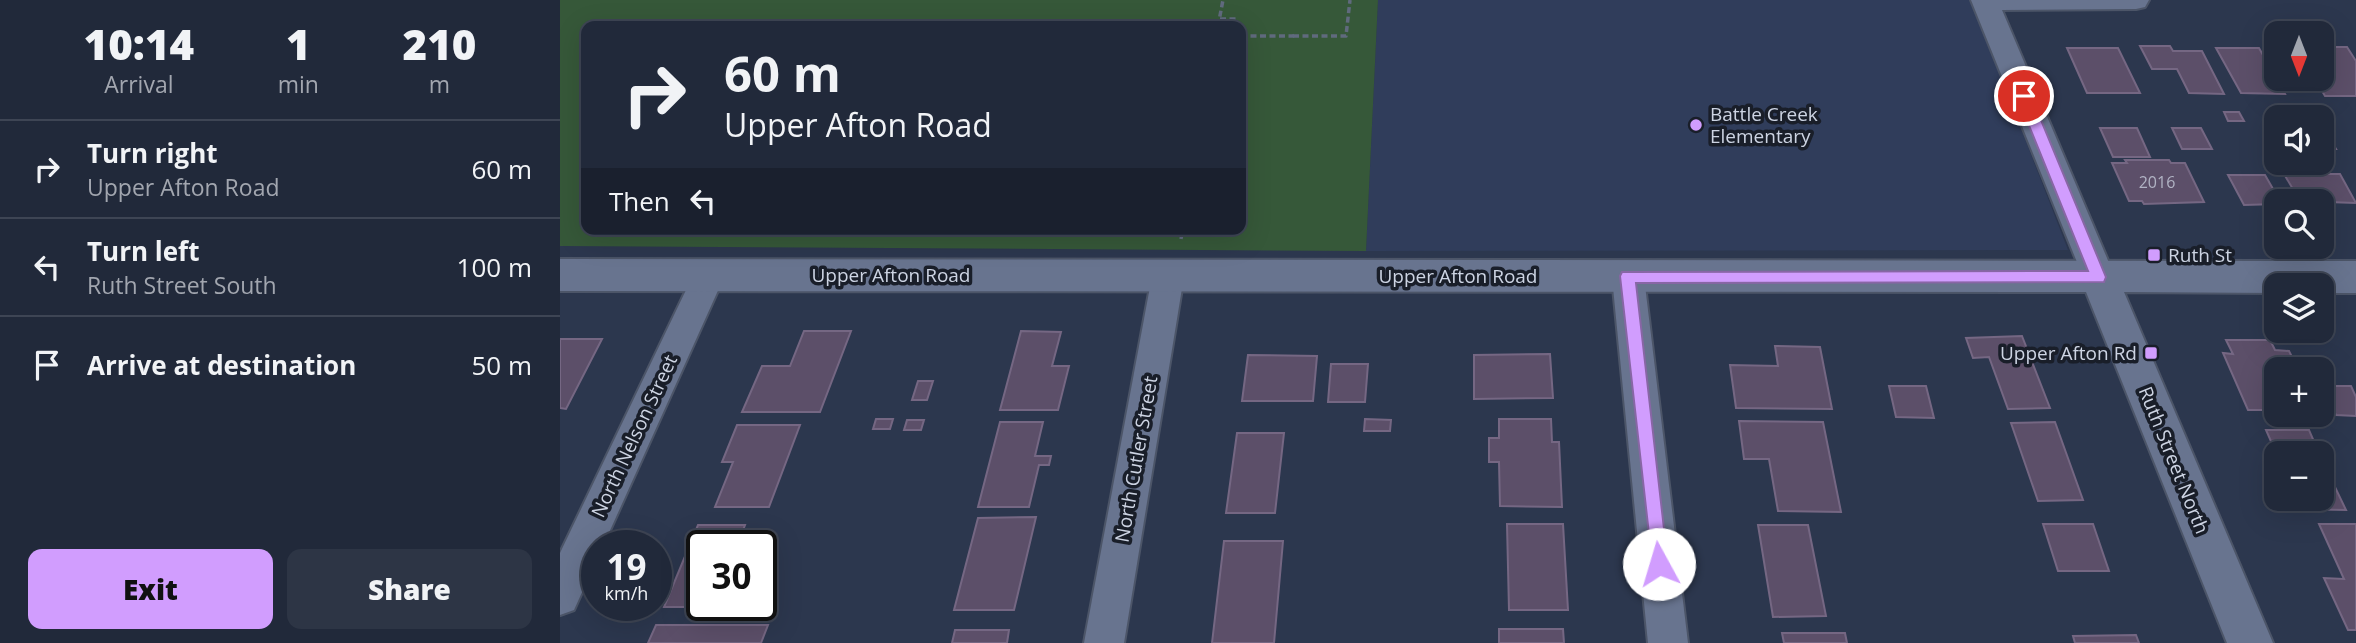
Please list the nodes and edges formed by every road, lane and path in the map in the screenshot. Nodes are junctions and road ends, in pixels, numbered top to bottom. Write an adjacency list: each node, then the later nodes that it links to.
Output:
1 (1223, 0): 5 (path)
2 (1350, 0): 7 (path)
3 (1984, 0): 4 (street); 14 (street)
4 (2136, 0)
5 (1220, 19): 6 (path)
6 (1236, 19)
7 (1246, 36)
8 (1182, 235): 9 (path)
9 (1181, 239)
10 (560, 275): 11 (street, Upper Afton Road)
11 (709, 275): 12 (street, Upper Afton Road); 16 (street, North Nelson Street)
12 (1168, 276): 13 (street, Upper Afton Road); 17 (street, North Cutler Street)
13 (1628, 276): 14 (street, Upper Afton Road); 18 (street)
14 (2099, 277): 15 (street, Upper Afton Road); 19 (street, Ruth Street North)
15 (2356, 277)
16 (560, 596)
17 (1104, 643)
18 (1668, 643)
19 (2250, 643)

